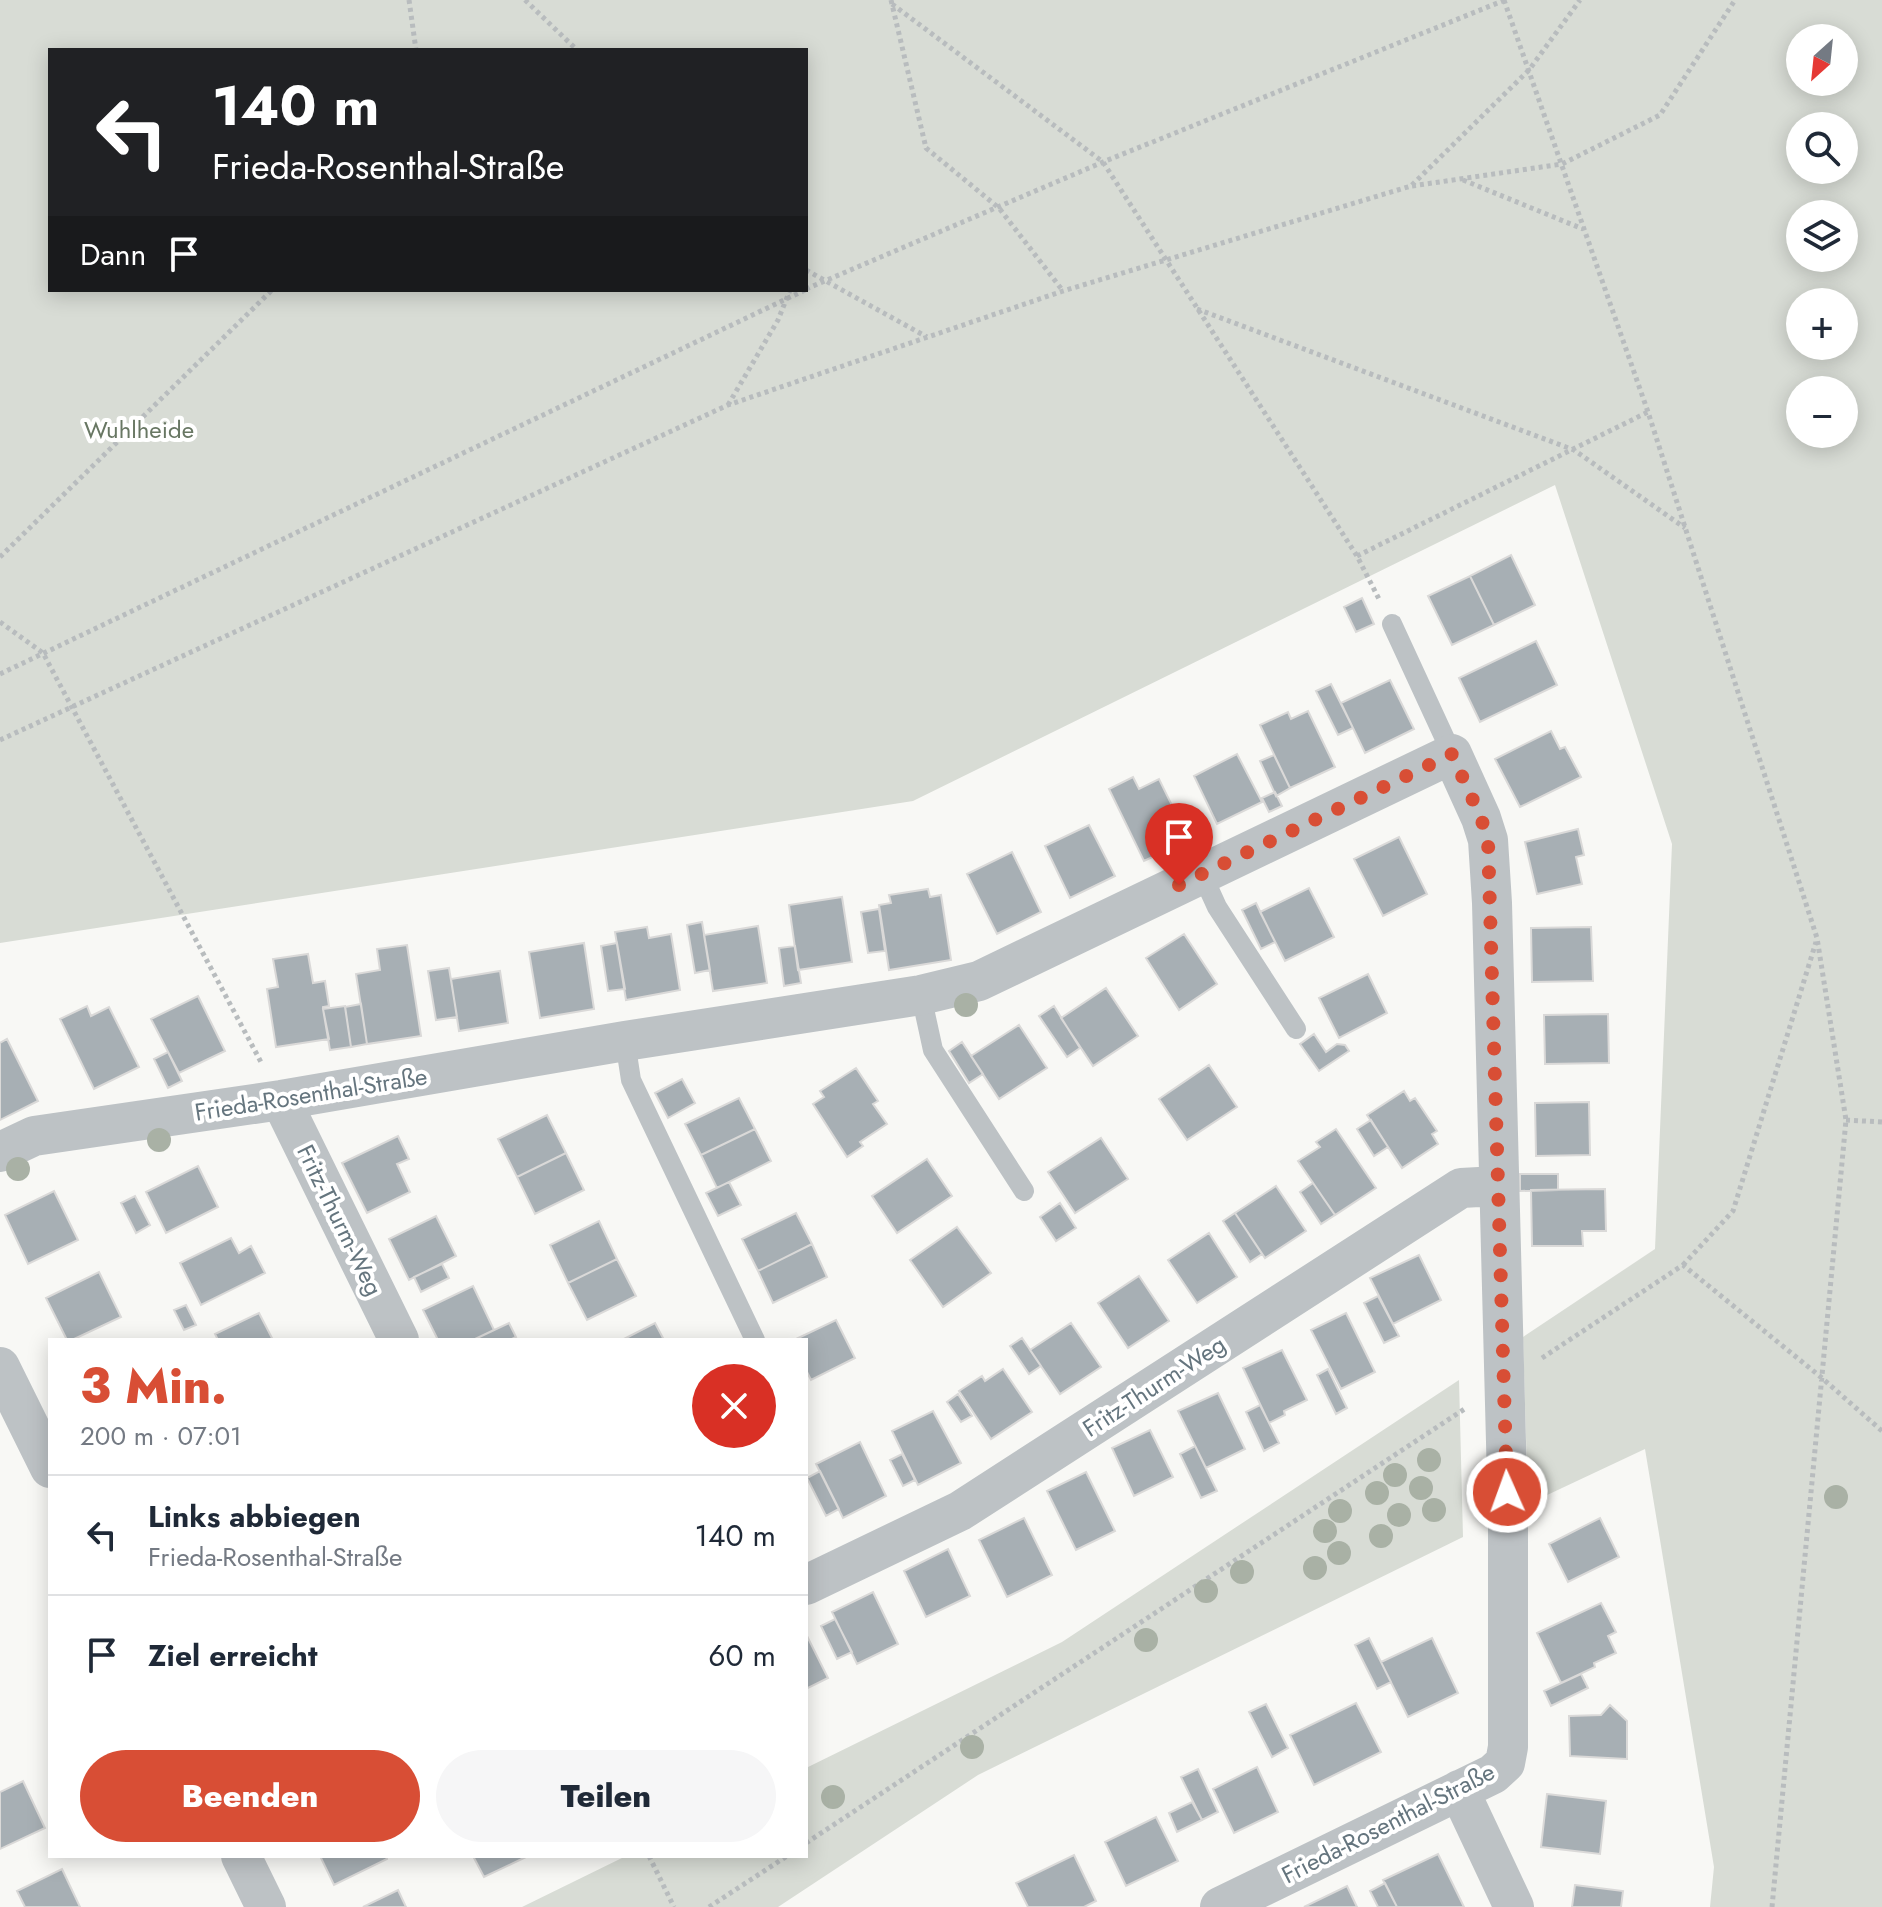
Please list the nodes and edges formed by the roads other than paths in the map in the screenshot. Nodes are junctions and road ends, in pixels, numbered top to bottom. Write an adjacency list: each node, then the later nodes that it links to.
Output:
1 (1392, 624): 2 (lane, Frieda-Rosenthal-Straße)
2 (1452, 754): 3 (street, Frieda-Rosenthal-Straße); 9 (street, Frieda-Rosenthal-Straße)
3 (1202, 874): 4 (street, Frieda-Rosenthal-Straße); 5 (lane)
4 (921, 995): 6 (street, Frieda-Rosenthal-Straße); 10 (lane)
5 (1296, 1029)
6 (625, 1041): 7 (street, Frieda-Rosenthal-Straße); 12 (lane)
7 (281, 1100): 8 (street, Frieda-Rosenthal-Straße); 11 (street, Fritz-Thurm-Weg)
8 (0, 1152)
9 (1498, 1186): 15 (street, Fritz-Thurm-Weg); 16 (street, Frieda-Rosenthal-Straße)
10 (1024, 1191)
11 (398, 1338)
12 (754, 1338)
13 (0, 1367): 14 (street)
14 (48, 1464)
15 (808, 1584)
16 (1459, 1790): 19 (street, Frieda-Rosenthal-Straße); 20 (street)
17 (242, 1858): 18 (street)
18 (266, 1907)
19 (1220, 1907)
20 (1514, 1907)

